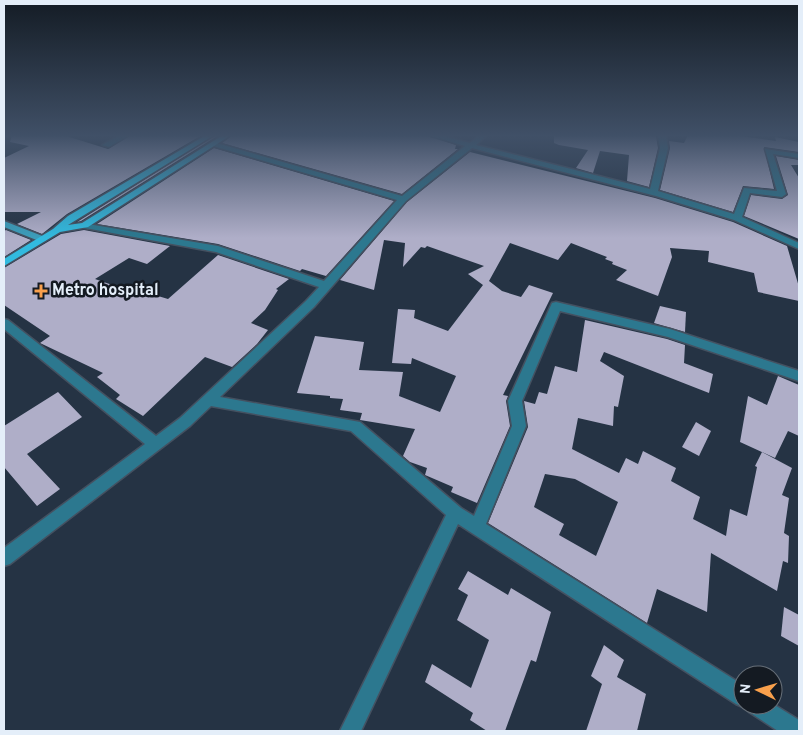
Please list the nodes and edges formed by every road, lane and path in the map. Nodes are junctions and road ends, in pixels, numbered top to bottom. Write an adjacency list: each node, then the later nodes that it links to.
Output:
1 (153, 169): 13 (main road)
2 (175, 169): 12 (main road)
3 (302, 169): 9 (street)
4 (442, 169): 9 (street)
5 (564, 169): 8 (street)
6 (659, 169): 8 (street)
7 (774, 169): 10 (street)
8 (654, 192): 10 (street)
9 (403, 199): 17 (street)
10 (737, 218): 15 (street)
11 (4, 224): 14 (main road)
12 (85, 225): 13 (main road); 17 (street)
13 (56, 231): 14 (main road)
14 (42, 239): 16 (main road)
15 (799, 246)
16 (4, 263)
17 (327, 286): 20 (street)
18 (4, 323): 21 (street)
19 (799, 376): 23 (street)
20 (208, 400): 21 (street); 22 (street)
21 (156, 444): 24 (street)
22 (455, 513): 23 (street); 27 (street)
23 (477, 527): 25 (street)
24 (4, 558)
25 (733, 691)
26 (772, 715): 28 (street)
27 (350, 731)
28 (797, 731)

